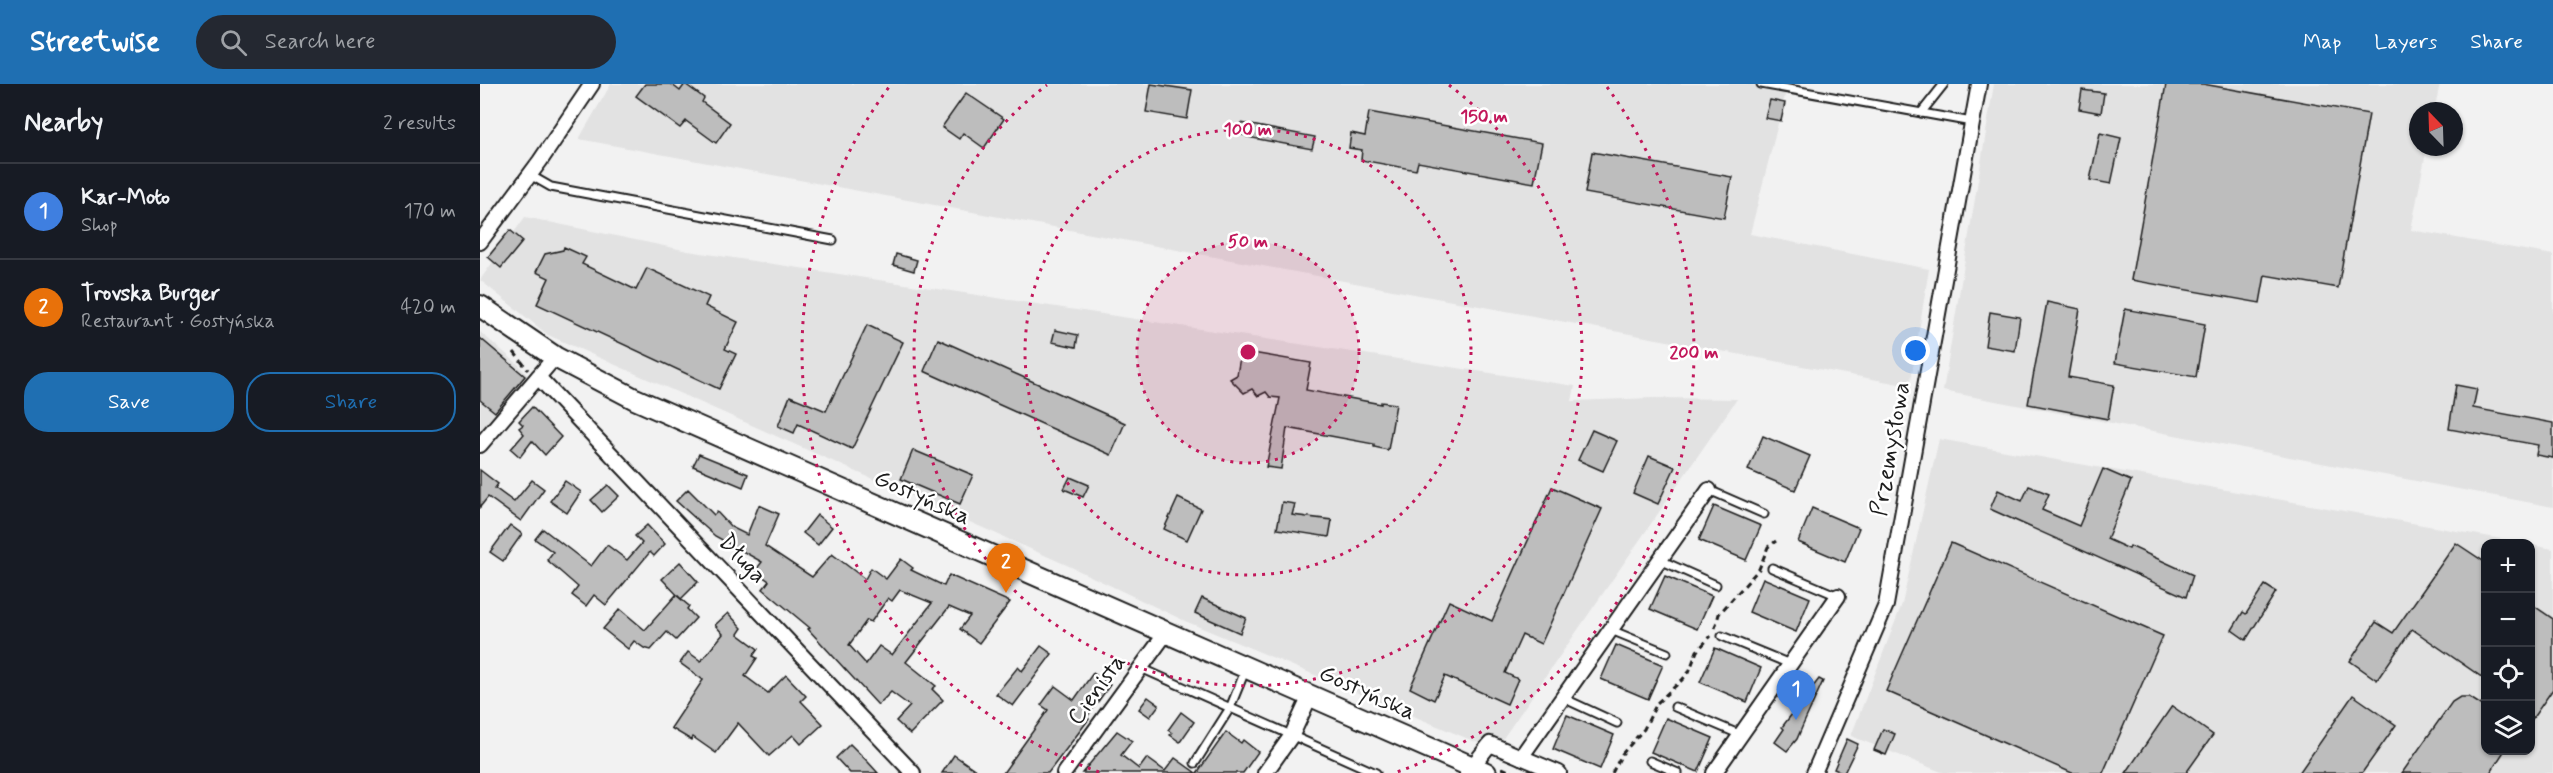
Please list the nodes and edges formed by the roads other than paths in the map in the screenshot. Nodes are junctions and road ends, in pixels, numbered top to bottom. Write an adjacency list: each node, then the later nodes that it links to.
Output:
1 (592, 84): 7 (street)
2 (1761, 84): 5 (lane)
3 (1944, 84): 5 (lane)
4 (1979, 84): 6 (street, Przemysłowa)
5 (1921, 113): 6 (lane)
6 (1972, 122): 45 (street, Przemysłowa)
7 (530, 175): 8 (lane); 9 (street)
8 (833, 240)
9 (480, 242)
10 (480, 306): 11 (main road, Gostyńska)
11 (555, 357): 12 (street); 21 (main road, Gostyńska)
12 (534, 374): 13 (street); 38 (street, Długa)
13 (480, 445)
14 (1709, 490): 15 (lane); 16 (street)
15 (1764, 514)
16 (1660, 560): 18 (lane); 20 (street)
17 (1772, 568): 19 (lane)
18 (1716, 585)
19 (1838, 596): 24 (street)
20 (1610, 630): 23 (lane); 28 (street)
21 (1166, 633): 25 (street, Cienista); 26 (main road, Gostyńska)
22 (1722, 636): 24 (lane)
23 (1667, 653)
24 (1790, 664): 33 (street)
25 (1140, 668): 30 (lane); 39 (street, Cienista)
26 (1246, 668): 27 (main road, Gostyńska); 30 (lane)
27 (1310, 696): 32 (street); 37 (main road, Gostyńska)
28 (1563, 698): 31 (lane); 34 (street)
29 (1675, 706): 33 (lane)
30 (1230, 708): 32 (lane); 36 (lane)
31 (1617, 723)
32 (1292, 735): 40 (street); 41 (lane)
33 (1741, 735): 44 (street)
34 (1521, 757): 37 (street); 42 (street)
35 (1650, 761): 43 (lane)
36 (1195, 763)
37 (1475, 771)
38 (913, 773)
39 (1064, 773)
40 (1265, 773)
41 (1376, 773)
42 (1559, 773)
43 (1678, 773)
44 (1714, 773)
45 (1814, 773)

